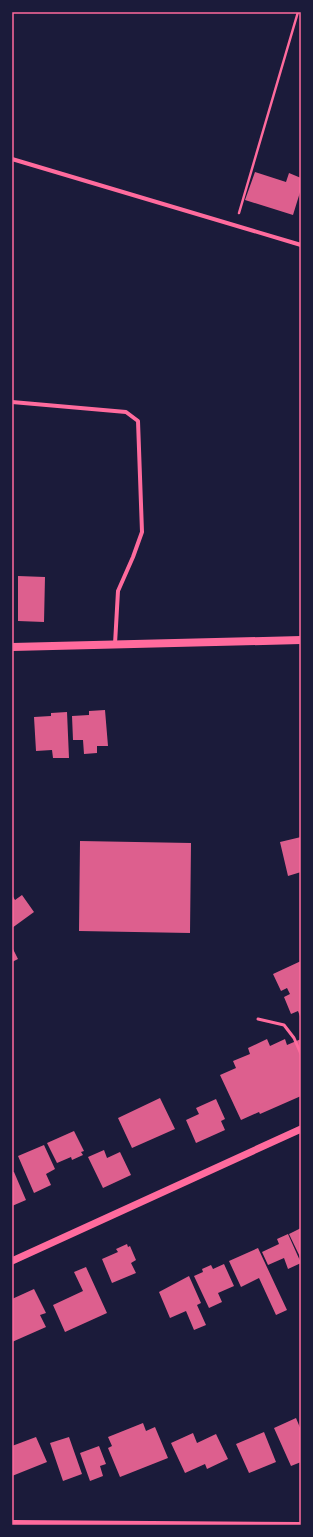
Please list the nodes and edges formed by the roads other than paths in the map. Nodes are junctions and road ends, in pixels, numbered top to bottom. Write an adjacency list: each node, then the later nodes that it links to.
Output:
1 (12, 159): 2 (street)
2 (301, 245)
3 (12, 402): 5 (street)
4 (301, 640): 5 (main road)
5 (116, 644): 6 (main road)
6 (12, 647)
7 (258, 1019): 8 (lane)
8 (301, 1054)
9 (301, 1129): 10 (street)
10 (12, 1261)
11 (12, 1522): 12 (street)
12 (301, 1524)

